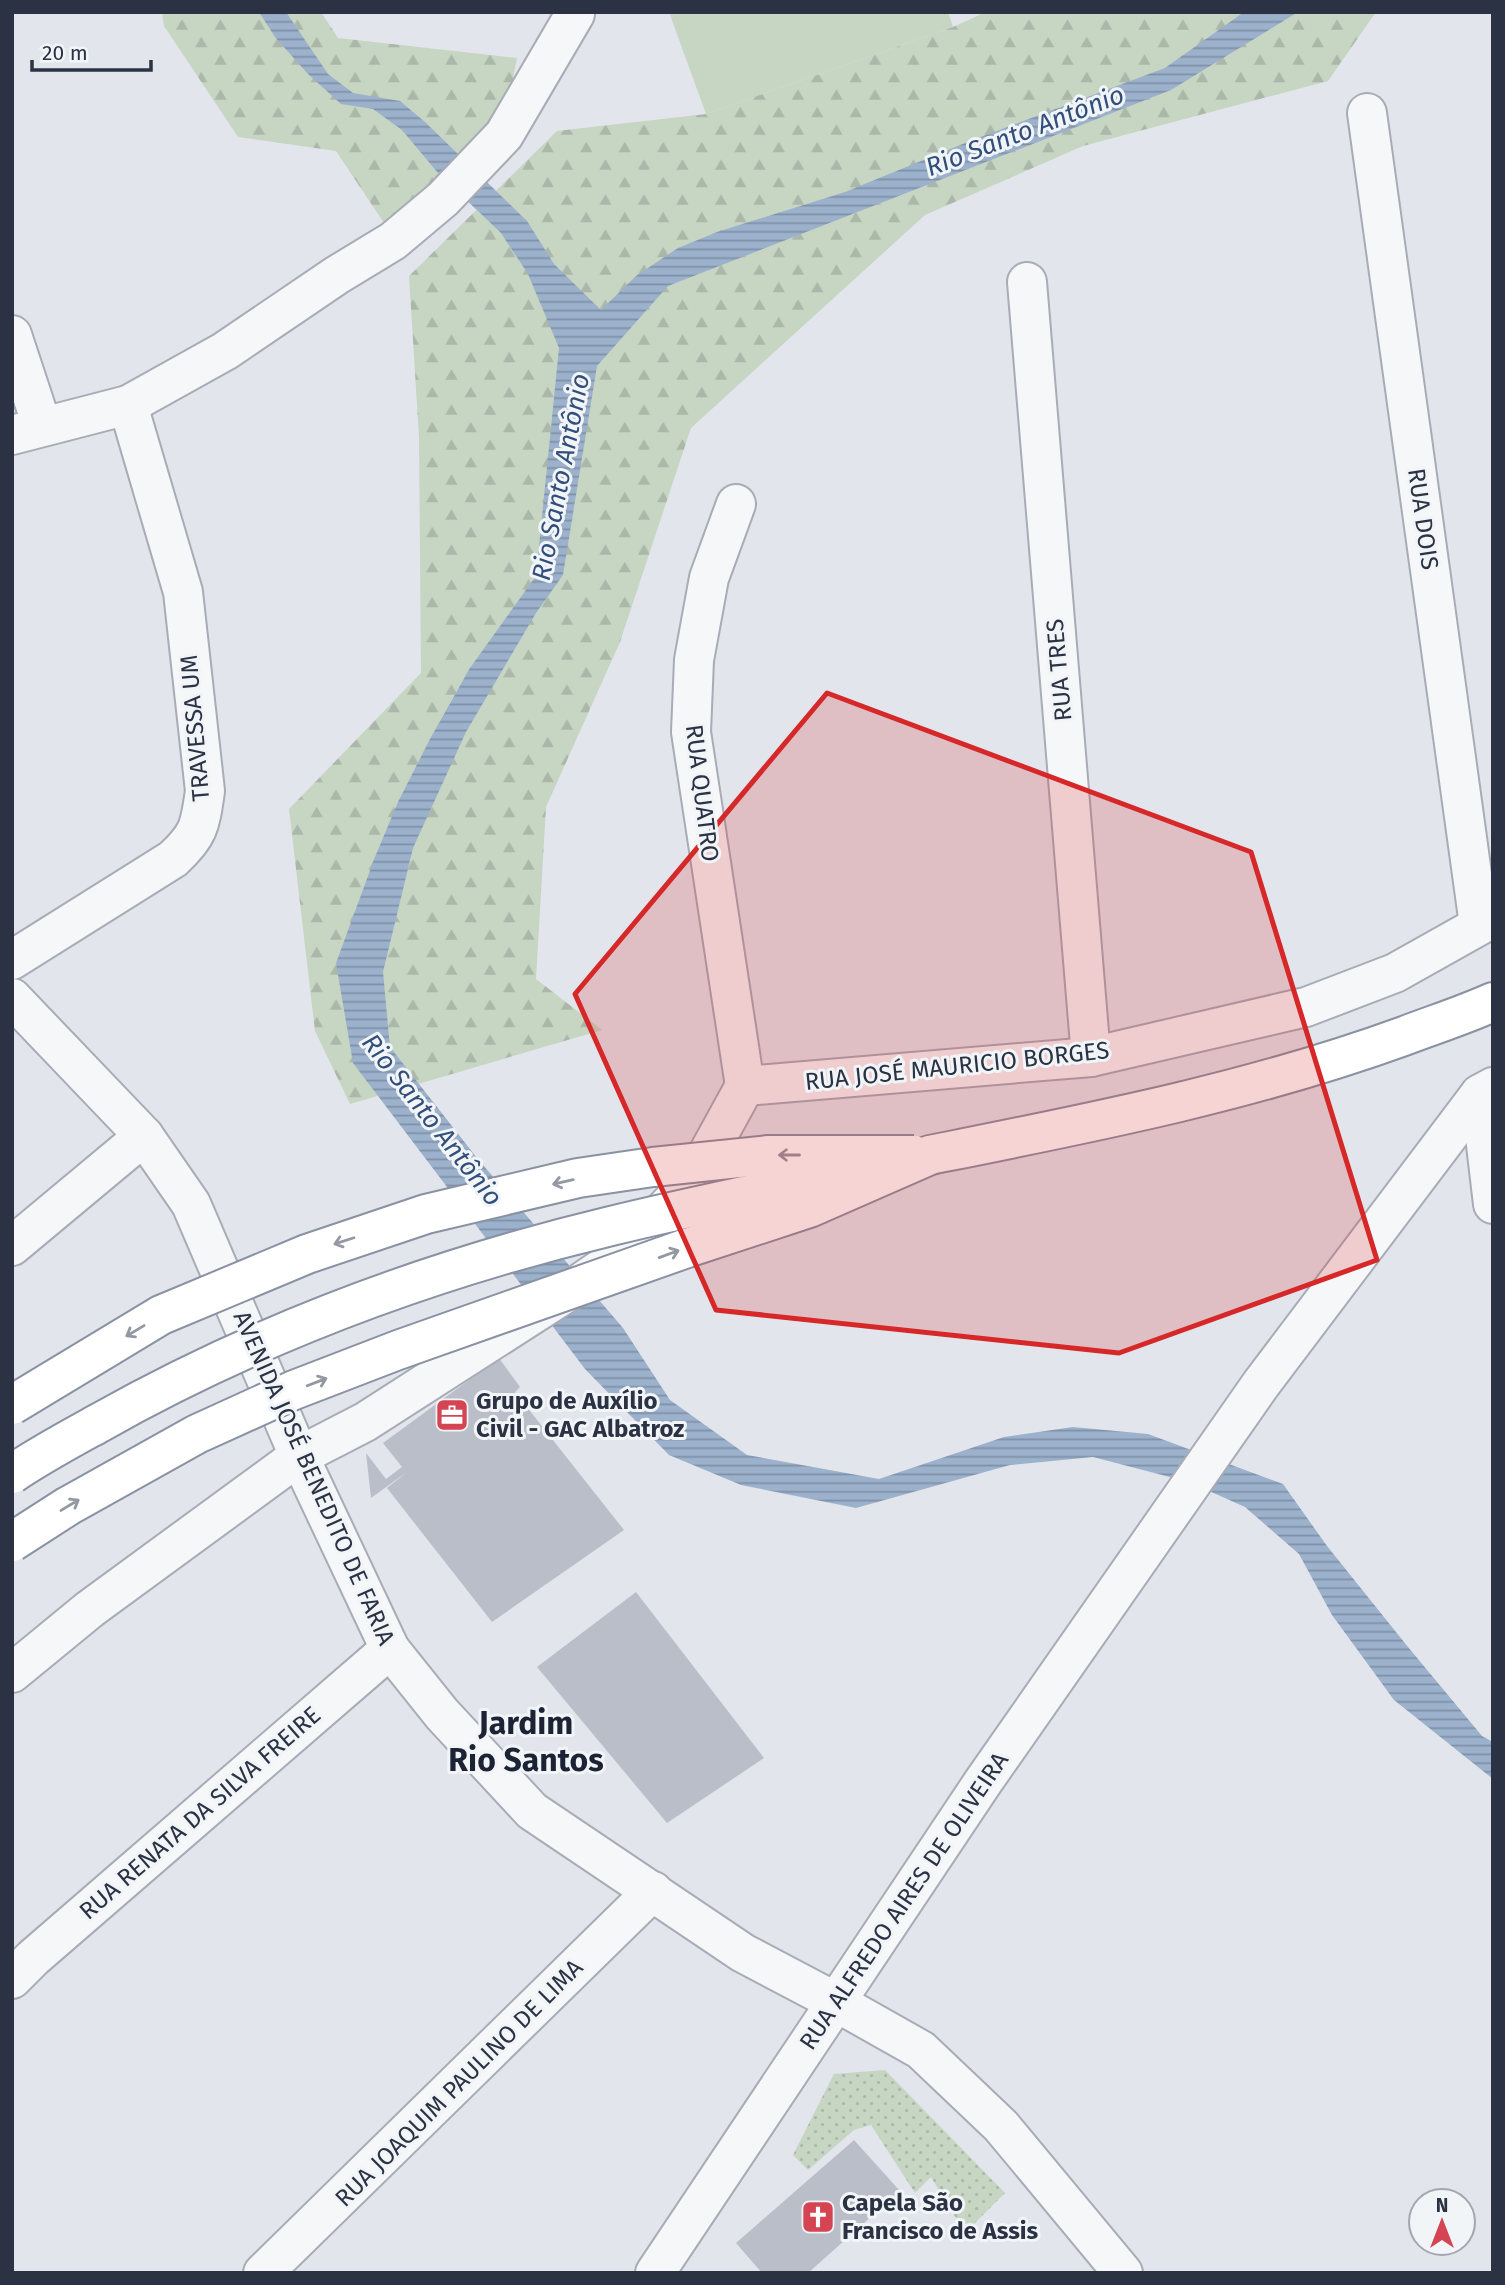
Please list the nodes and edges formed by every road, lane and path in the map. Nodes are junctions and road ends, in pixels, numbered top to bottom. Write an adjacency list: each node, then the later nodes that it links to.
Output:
1 (576, 13): 5 (street)
2 (1367, 113): 8 (street, RUA DOIS)
3 (1027, 282): 12 (street, RUA TRES)
4 (12, 335): 6 (street)
5 (128, 405): 6 (street); 9 (street, TRAVESSA UM)
6 (27, 430)
7 (736, 504): 13 (street, RUA QUATRO)
8 (1486, 922): 12 (street, RUA JOSÉ MAURICIO BORGES)
9 (12, 960)
10 (12, 999): 15 (street, AVENIDA JOSÉ BENEDITO DE FARIA)
11 (1493, 1002): 16 (highway)
12 (1090, 1057): 13 (street, RUA JOSÉ MAURICIO BORGES)
13 (745, 1086): 20 (street, bridge)
14 (1486, 1090): 17 (street); 27 (street, RUA ALFREDO AIRES DE OLIVEIRA)
15 (144, 1136): 18 (street); 20 (street, AVENIDA JOSÉ BENEDITO DE FARIA)
16 (930, 1155): 19 (highway, one-way to 19, bridge); 21 (highway, bridge); 22 (highway, one-way to 16, bridge)
17 (1493, 1204)
18 (12, 1247)
19 (12, 1405)
20 (299, 1456): 23 (street, AVENIDA JOSÉ BENEDITO DE FARIA); 24 (street)
21 (12, 1474)
22 (12, 1542)
23 (390, 1649): 25 (street, AVENIDA JOSÉ BENEDITO DE FARIA); 26 (street, RUA RENATA DA SILVA FREIRE)
24 (12, 1673)
25 (653, 1891): 27 (street, AVENIDA JOSÉ BENEDITO DE FARIA); 29 (street, RUA JOAQUIM PAULINO DE LIMA)
26 (12, 1979)
27 (836, 2002): 28 (street, AVENIDA JOSÉ BENEDITO DE FARIA); 30 (street, RUA ALFREDO AIRES DE OLIVEIRA)
28 (1110, 2268)
29 (263, 2273)
30 (655, 2273)

